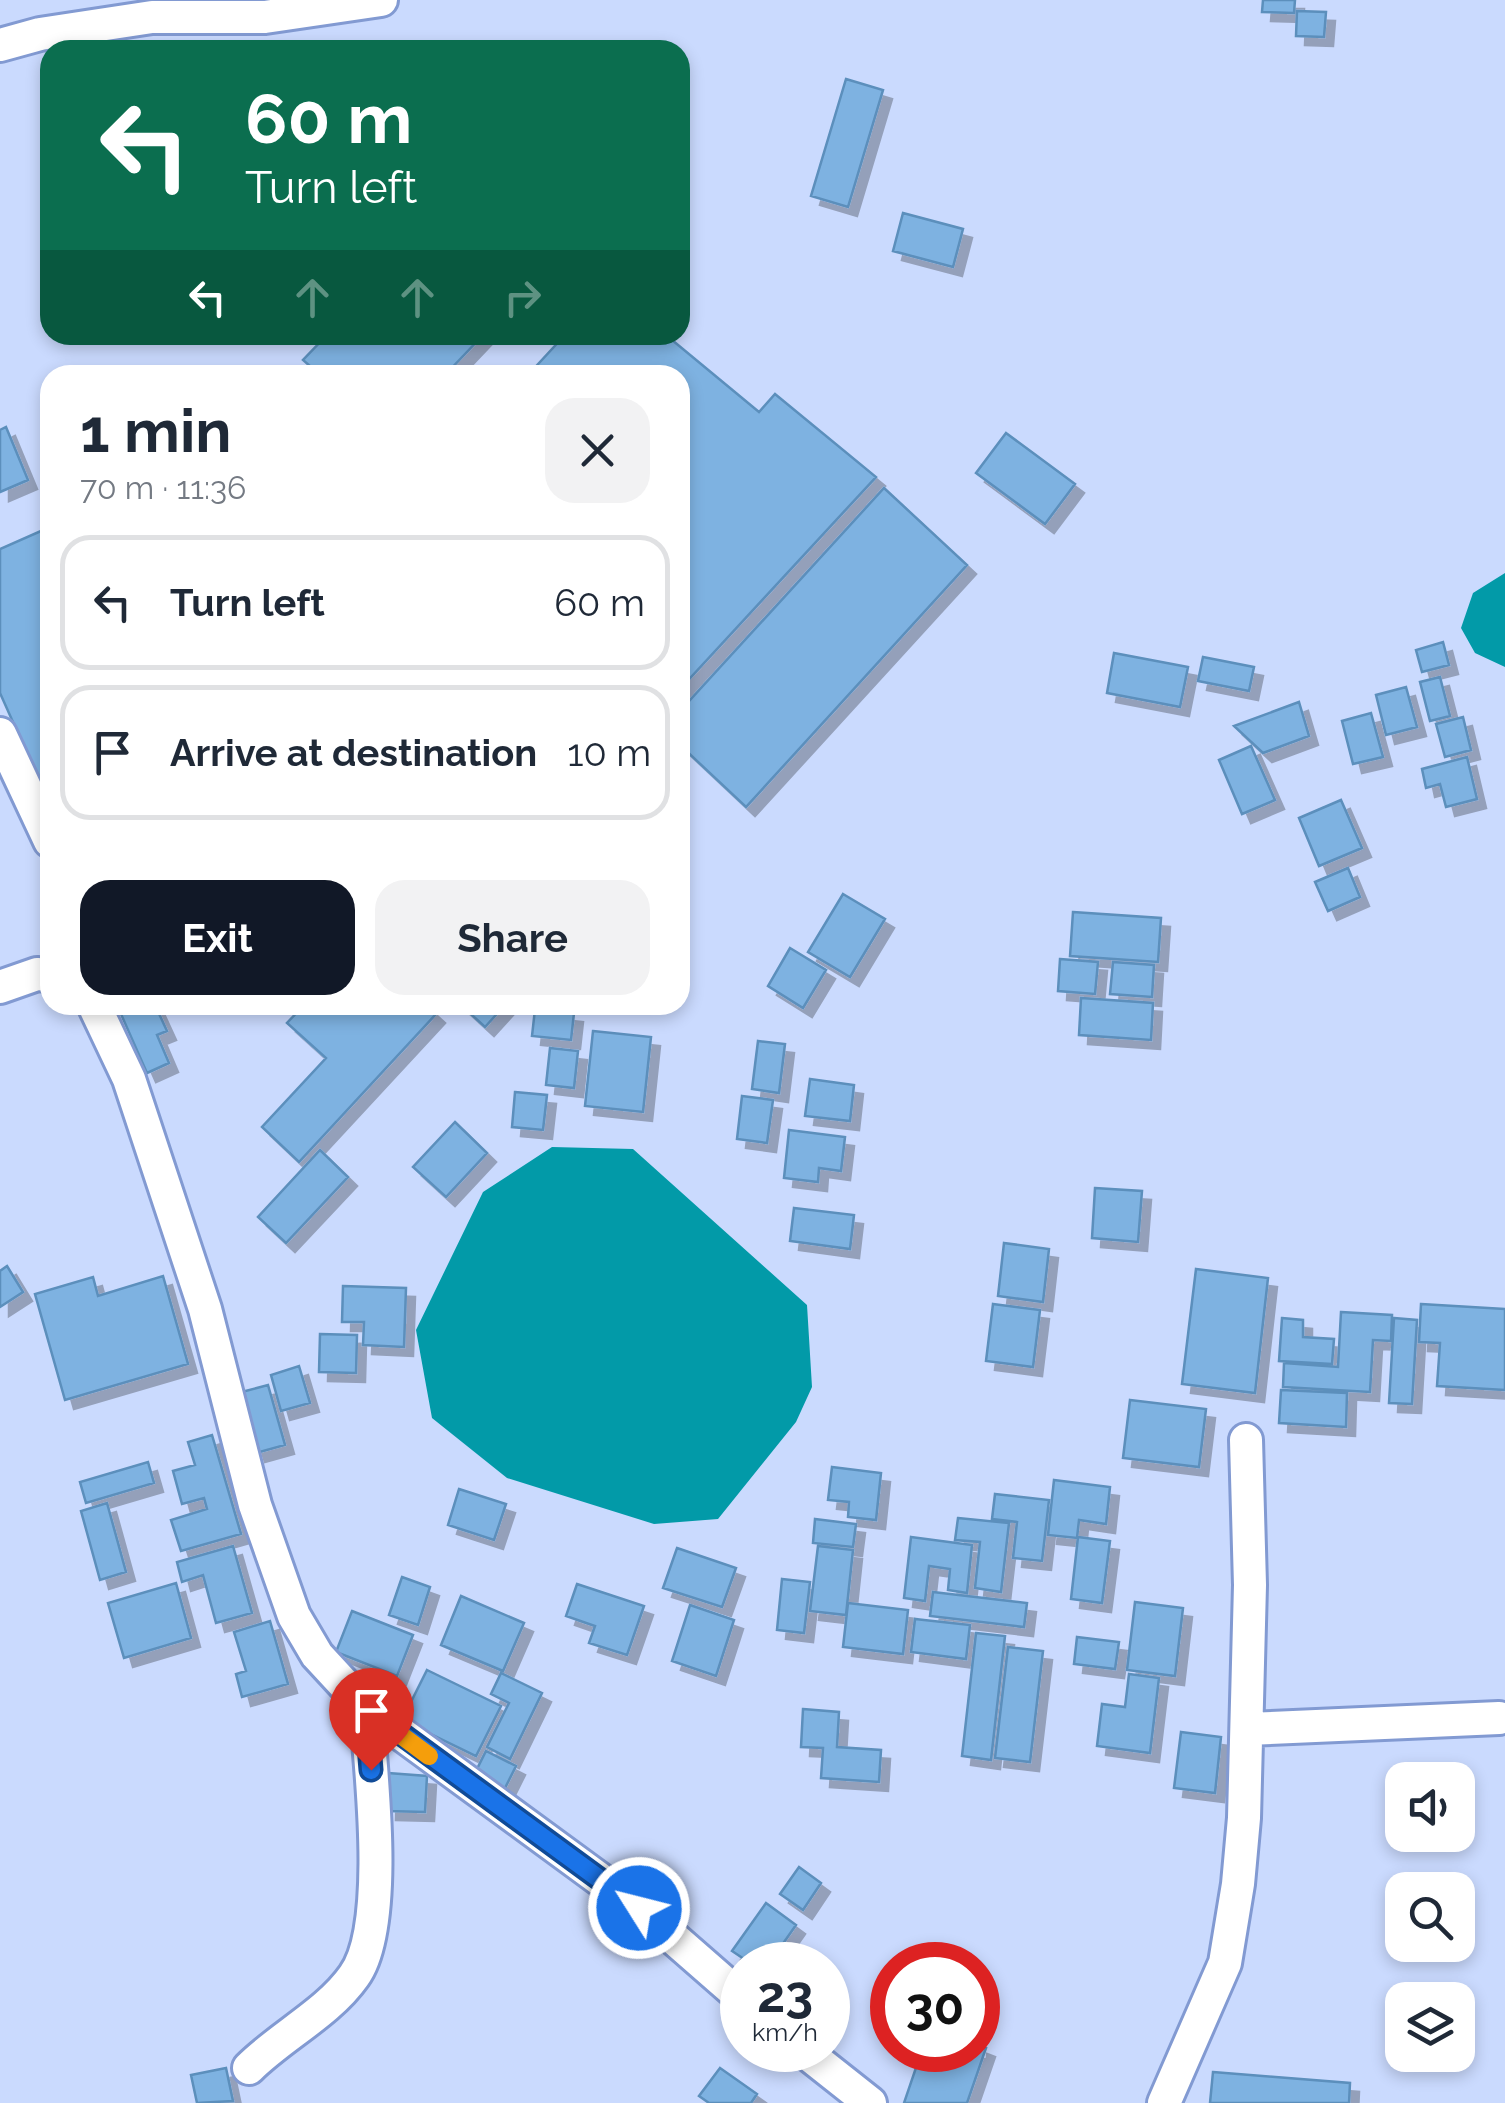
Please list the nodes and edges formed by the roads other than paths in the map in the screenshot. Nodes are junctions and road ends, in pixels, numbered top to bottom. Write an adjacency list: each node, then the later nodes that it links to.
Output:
1 (381, 0): 2 (street)
2 (0, 46)
3 (0, 734): 4 (street)
4 (40, 820)
5 (40, 974): 6 (street)
6 (0, 987)
7 (99, 1015): 9 (street)
8 (1246, 1440): 11 (street)
9 (366, 1708): 12 (street); 13 (street)
10 (1499, 1718): 11 (street)
11 (1246, 1729): 16 (street)
12 (720, 1979)
13 (249, 2068)
14 (831, 2072): 15 (street)
15 (870, 2103)
16 (1164, 2103)

